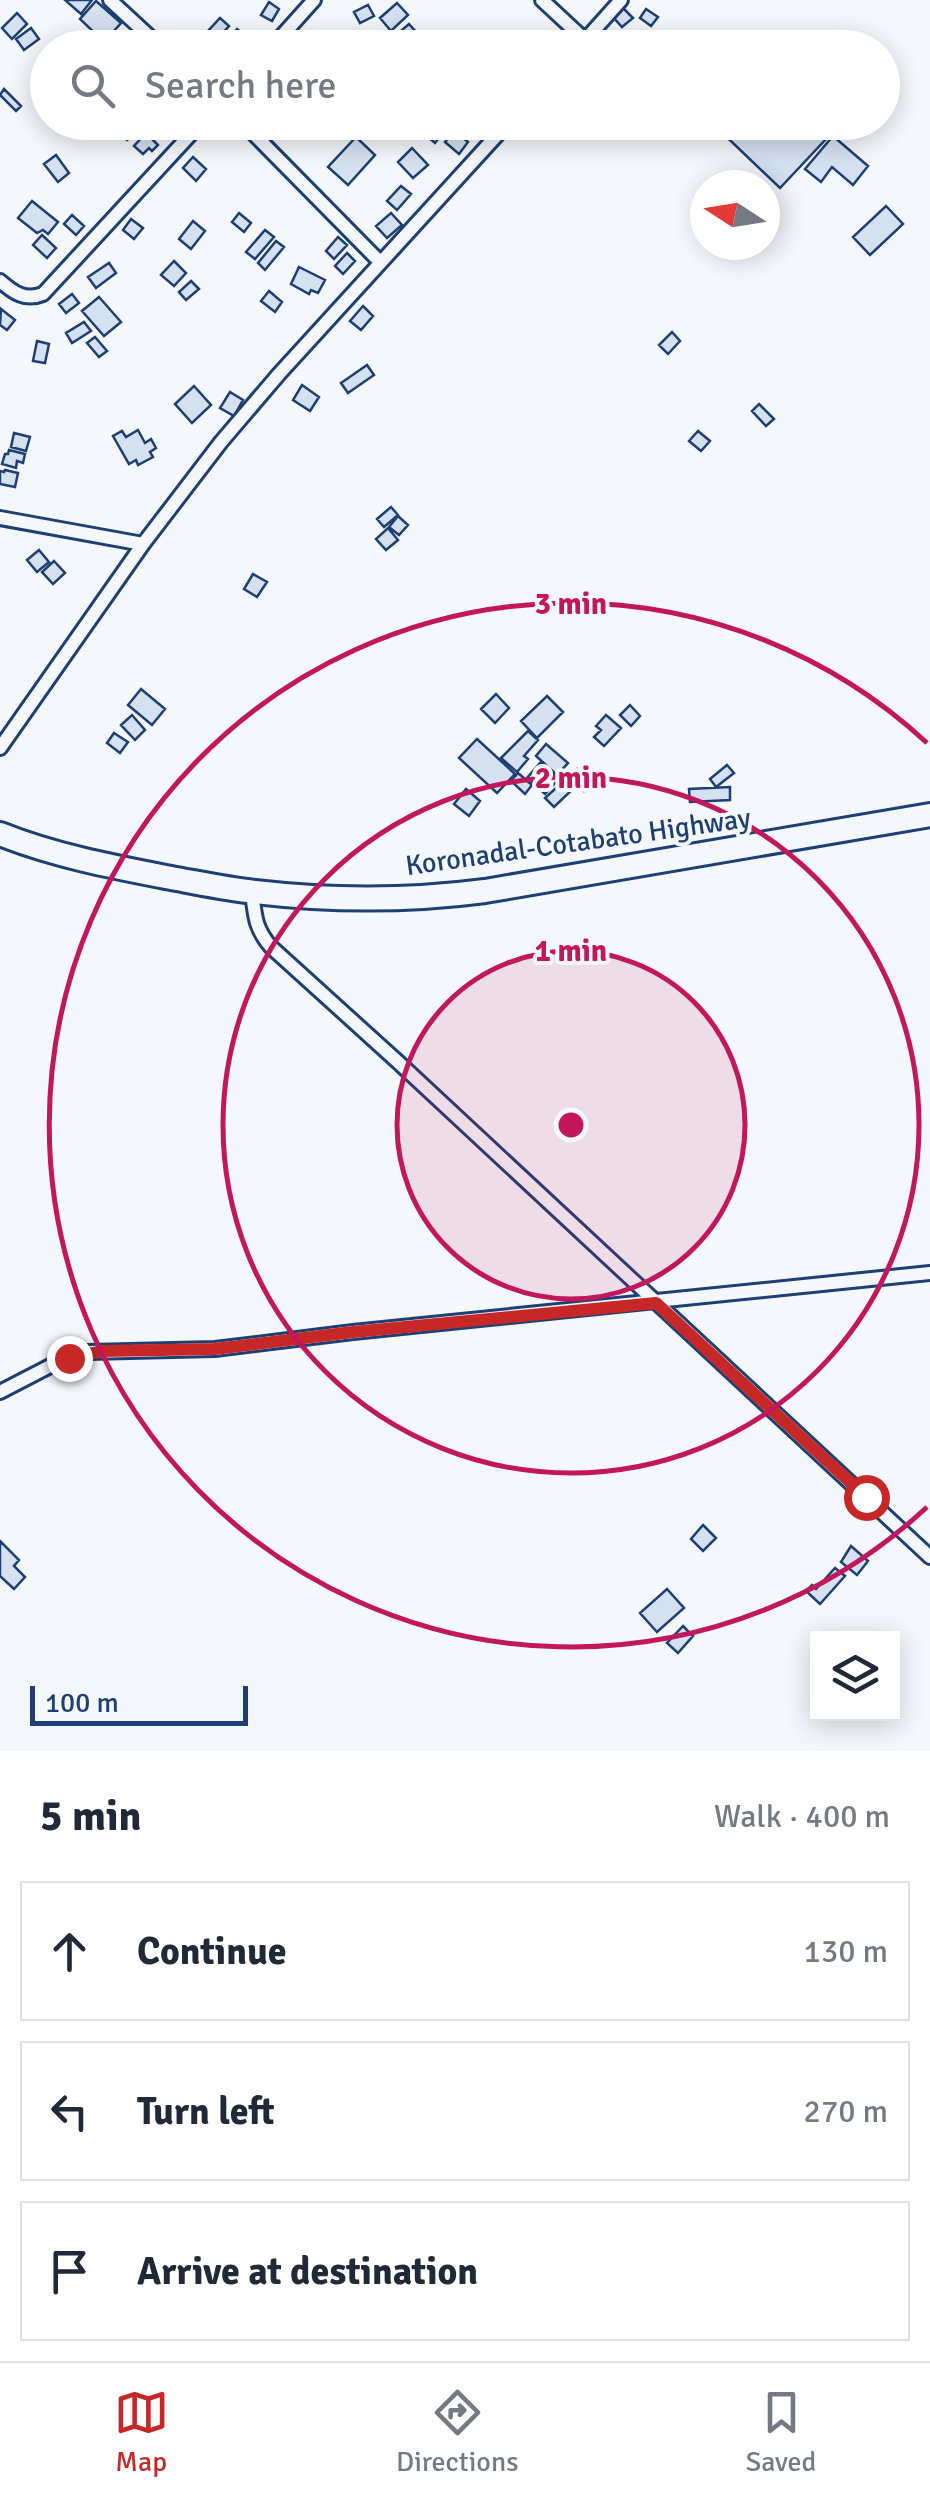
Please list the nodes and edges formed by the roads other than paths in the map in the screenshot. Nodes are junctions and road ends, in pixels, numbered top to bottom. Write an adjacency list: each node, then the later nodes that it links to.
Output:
1 (110, 0): 5 (street)
2 (314, 0): 6 (street)
3 (542, 0): 7 (street)
4 (622, 0): 8 (street)
5 (142, 30)
6 (287, 30)
7 (569, 30)
8 (595, 30)
9 (185, 140): 13 (street)
10 (260, 140): 12 (street)
11 (493, 140): 12 (street)
12 (380, 262): 15 (street)
13 (0, 281)
14 (0, 518): 15 (street)
15 (143, 544): 16 (street)
16 (0, 748)
17 (930, 815): 19 (highway, Koronadal-Cotabato Highway)
18 (0, 834): 19 (highway, Koronadal-Cotabato Highway)
19 (252, 892): 21 (street)
20 (930, 1273): 21 (street)
21 (656, 1303): 22 (street); 23 (street)
22 (0, 1392)
23 (930, 1557)

